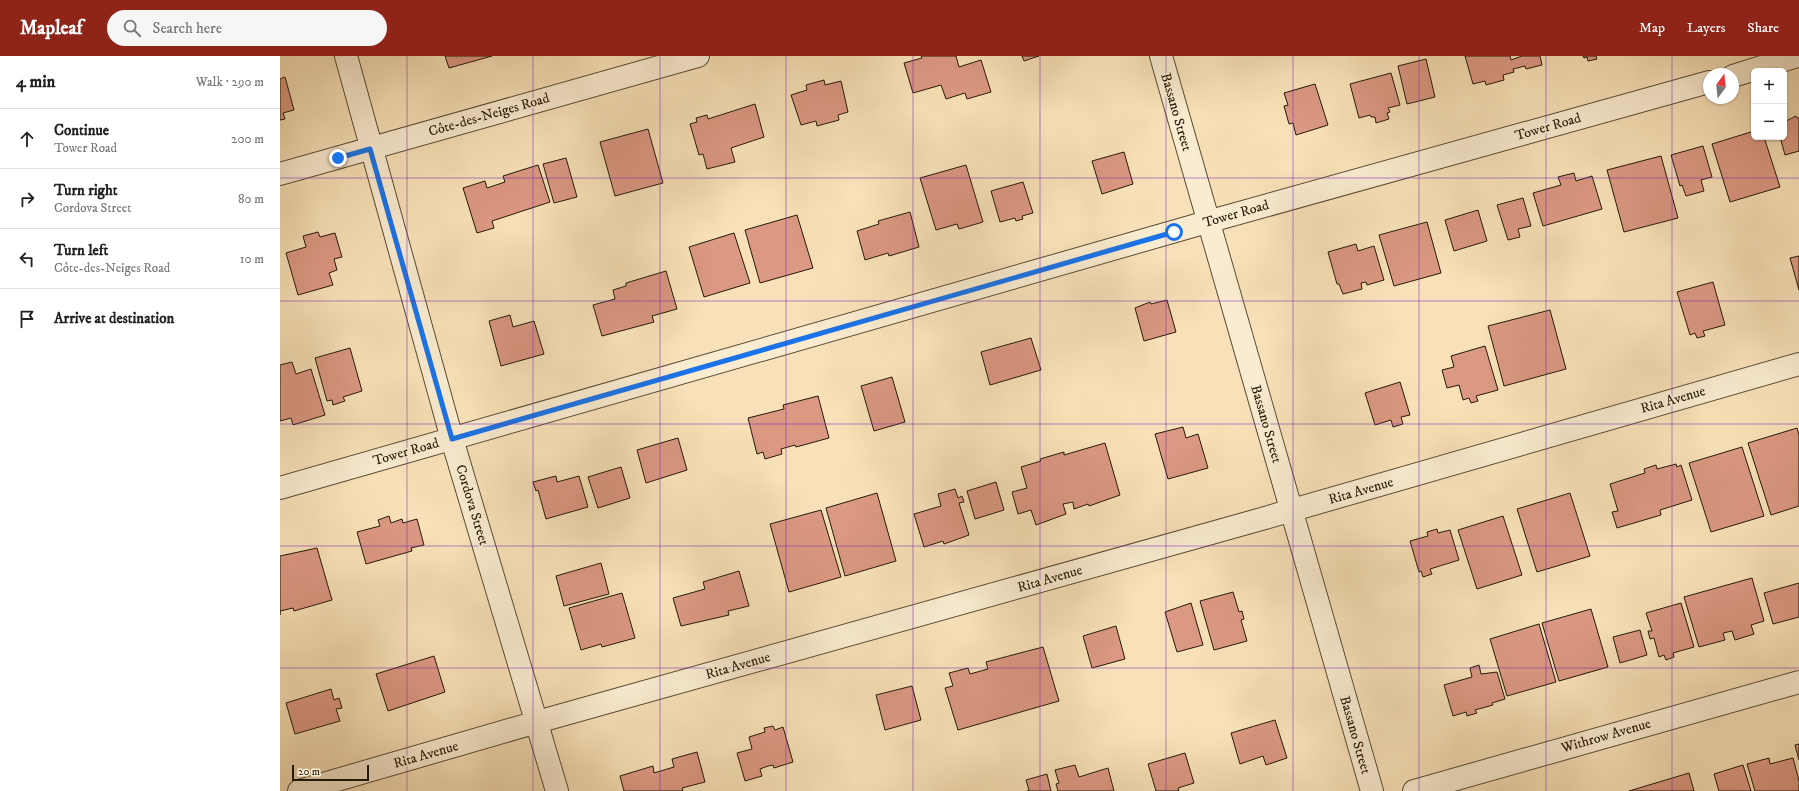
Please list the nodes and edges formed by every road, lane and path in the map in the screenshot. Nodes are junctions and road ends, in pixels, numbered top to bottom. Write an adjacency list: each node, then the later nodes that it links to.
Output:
1 (346, 56): 7 (street, Cordova Street)
2 (698, 56): 7 (street, Côte-des-Neiges Road)
3 (1161, 56): 9 (street, Bassano Street)
4 (1797, 56): 5 (street)
5 (1739, 74)
6 (1703, 84): 9 (street, Tower Road)
7 (370, 149): 8 (street, Côte-des-Neiges Road); 11 (street, Cordova Street)
8 (280, 174)
9 (1207, 222): 11 (street, Tower Road); 13 (street, Bassano Street)
10 (1799, 364): 13 (street, Rita Avenue)
11 (452, 439): 12 (street, Tower Road); 15 (street, Cordova Street)
12 (280, 488)
13 (1291, 511): 15 (street, Rita Avenue); 18 (street, Bassano Street)
14 (1799, 682): 19 (street, Withrow Avenue)
15 (537, 722): 16 (street, Rita Avenue); 17 (street, Cordova Street)
16 (299, 791)
17 (557, 791)
18 (1372, 791)
19 (1414, 791)

